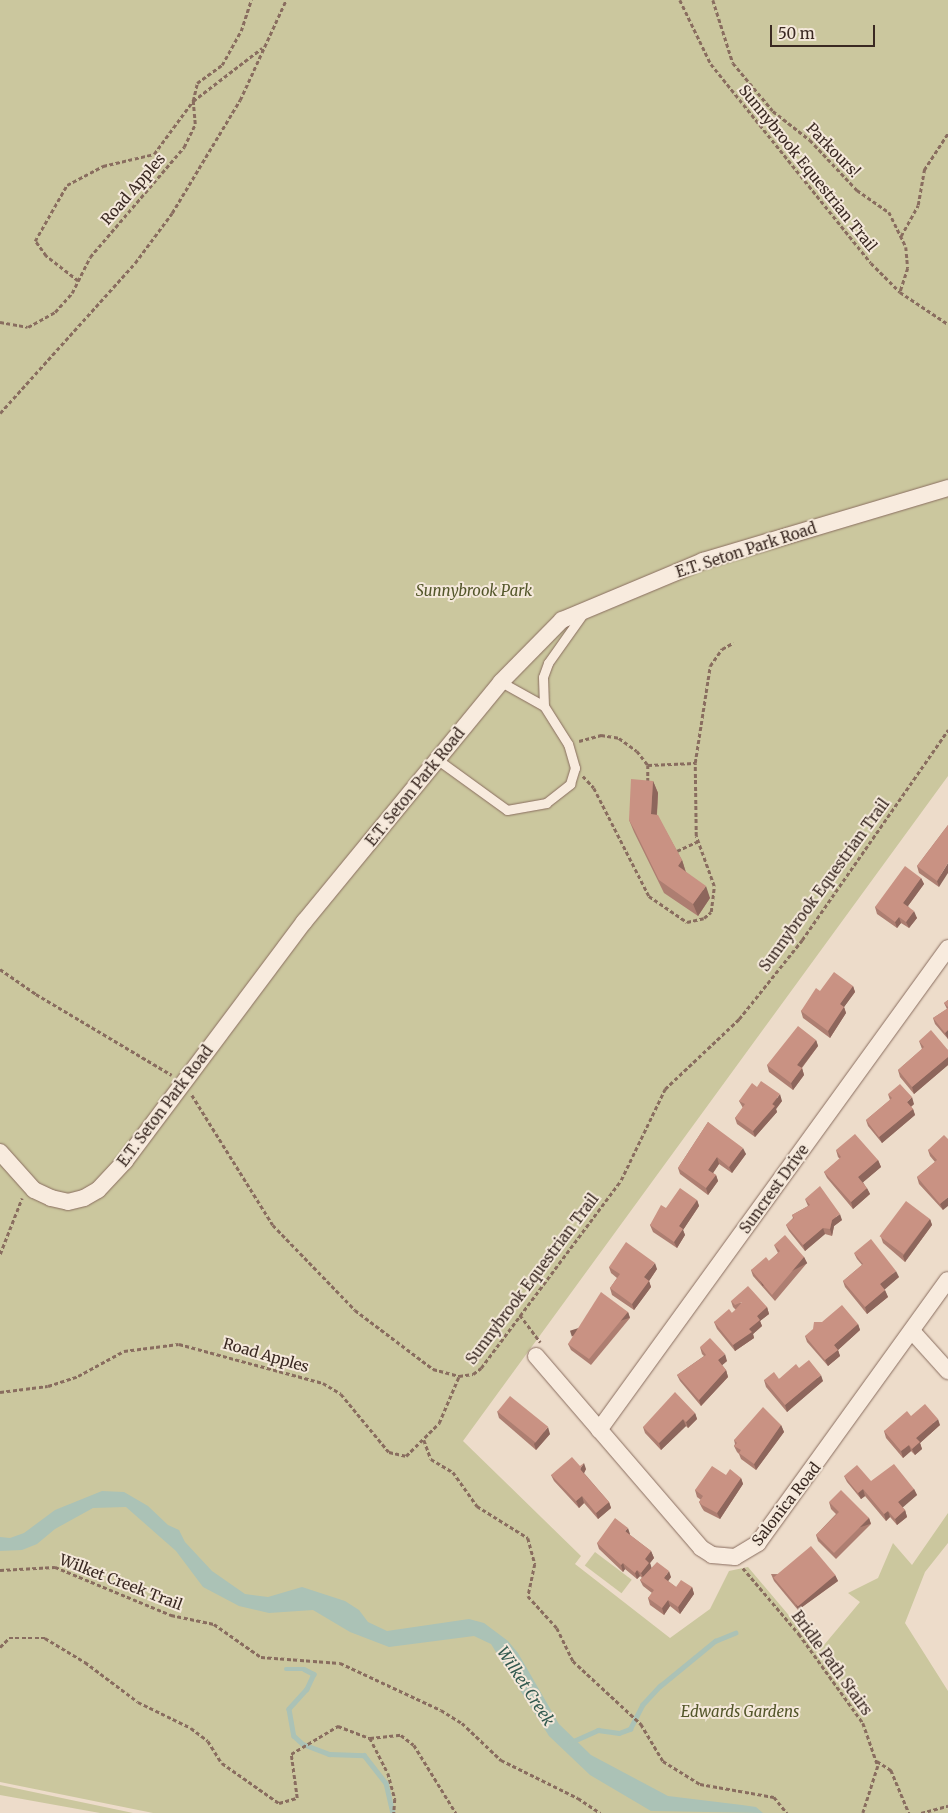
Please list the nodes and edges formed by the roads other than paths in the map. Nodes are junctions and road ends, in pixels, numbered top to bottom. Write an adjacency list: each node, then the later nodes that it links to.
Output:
1 (948, 488): 2 (street, E.T. Seton Park Road)
2 (586, 610): 3 (street, E.T. Seton Park Road); 4 (lane)
3 (501, 682): 4 (lane); 5 (street, E.T. Seton Park Road)
4 (544, 706): 5 (lane)
5 (438, 760): 7 (street, E.T. Seton Park Road)
6 (948, 948): 12 (street, Suncrest Drive)
7 (0, 1152)
8 (948, 1280): 9 (street, Salonica Road)
9 (912, 1331): 11 (street); 12 (street, Salonica Road)
10 (540, 1351): 12 (street, Salonica Road)
11 (948, 1371)
12 (599, 1430)

